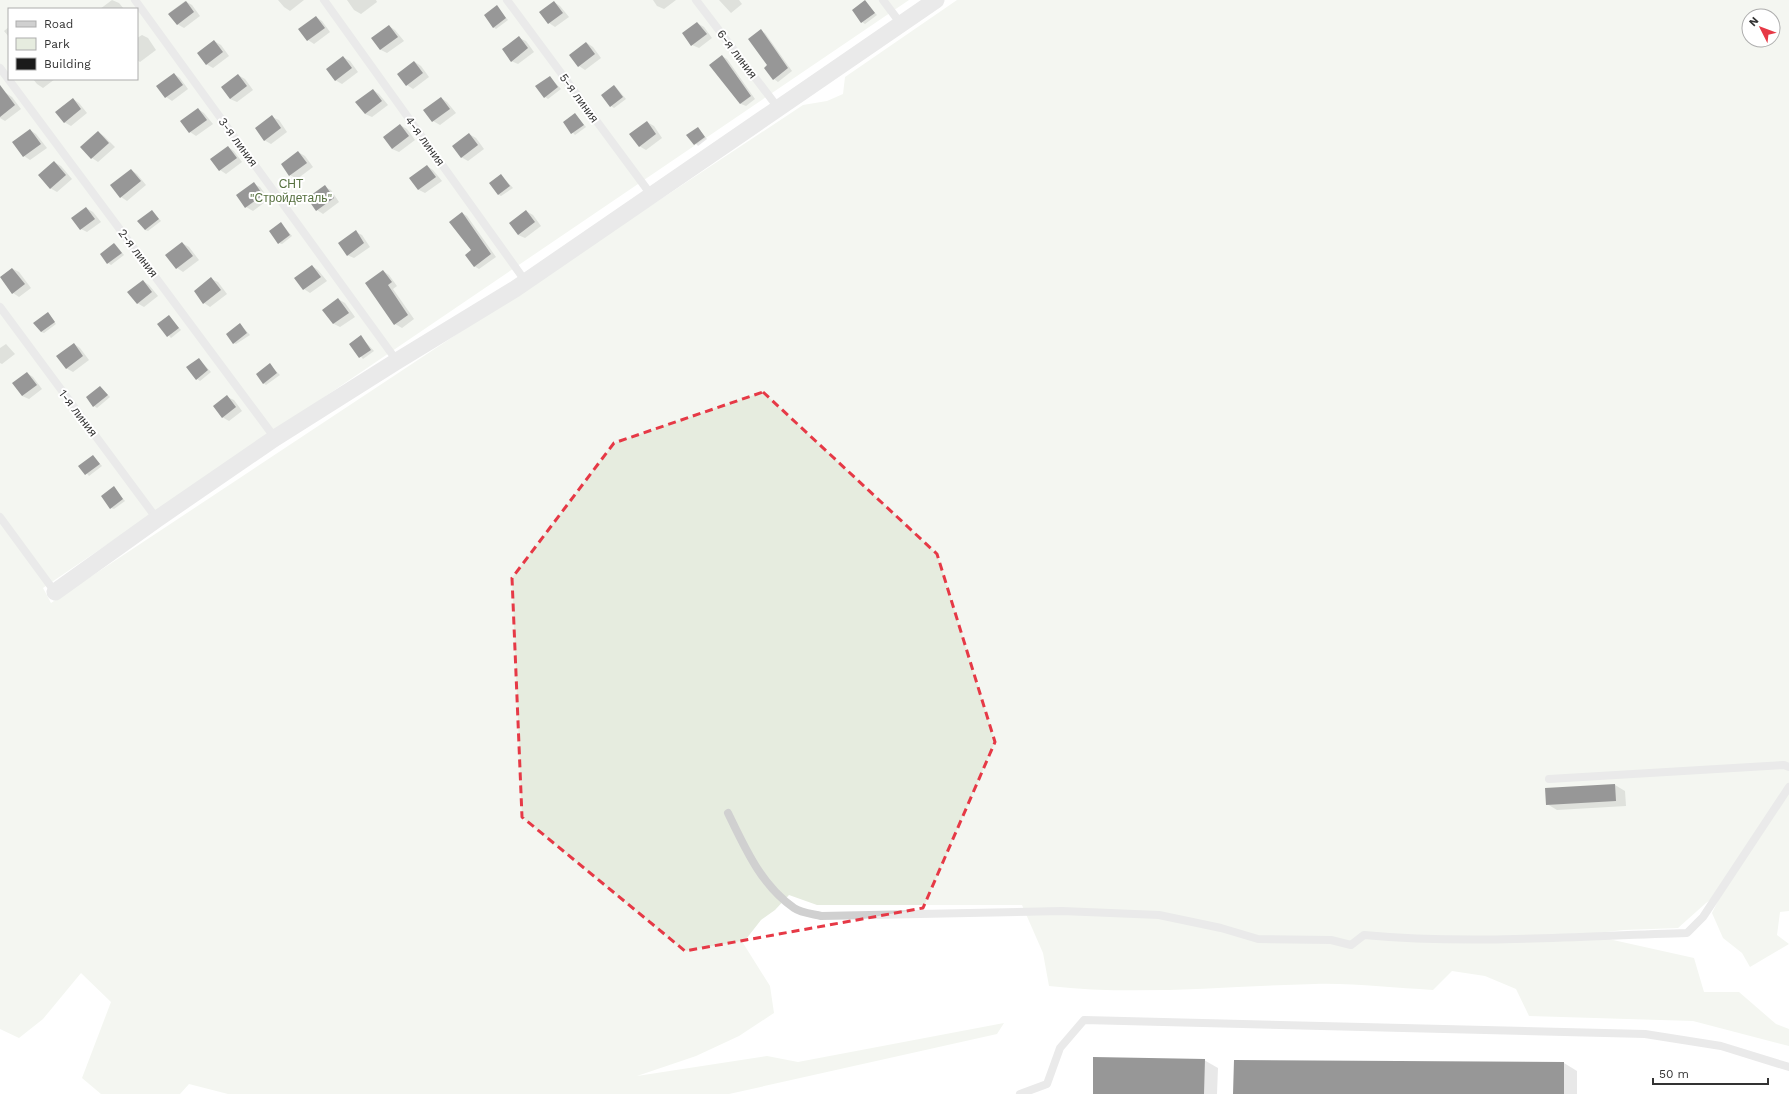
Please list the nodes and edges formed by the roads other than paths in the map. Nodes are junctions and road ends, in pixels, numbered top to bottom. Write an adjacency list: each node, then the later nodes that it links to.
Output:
1 (135, 0): 15 (lane, 3-я линия)
2 (324, 0): 13 (lane, 4-я линия)
3 (507, 0): 12 (lane, 5-я линия)
4 (696, 0): 11 (lane, 6-я линия)
5 (883, 0): 7 (lane)
6 (936, 0): 7 (street)
7 (901, 24): 11 (street)
8 (0, 68): 9 (lane, 2-я линия)
9 (8, 79)
10 (9, 80): 16 (lane, 2-я линия)
11 (779, 109): 12 (street)
12 (652, 196): 13 (street)
13 (526, 282): 15 (street)
14 (0, 307): 18 (lane, 1-я линия)
15 (397, 361): 16 (street)
16 (275, 438): 18 (street)
17 (0, 517): 19 (lane)
18 (156, 519): 19 (street)
19 (55, 592)
20 (1789, 768): 21 (lane)
21 (1549, 779)
22 (1789, 787): 23 (lane)
23 (728, 813)
24 (1789, 1067): 25 (lane)
25 (1020, 1094)

